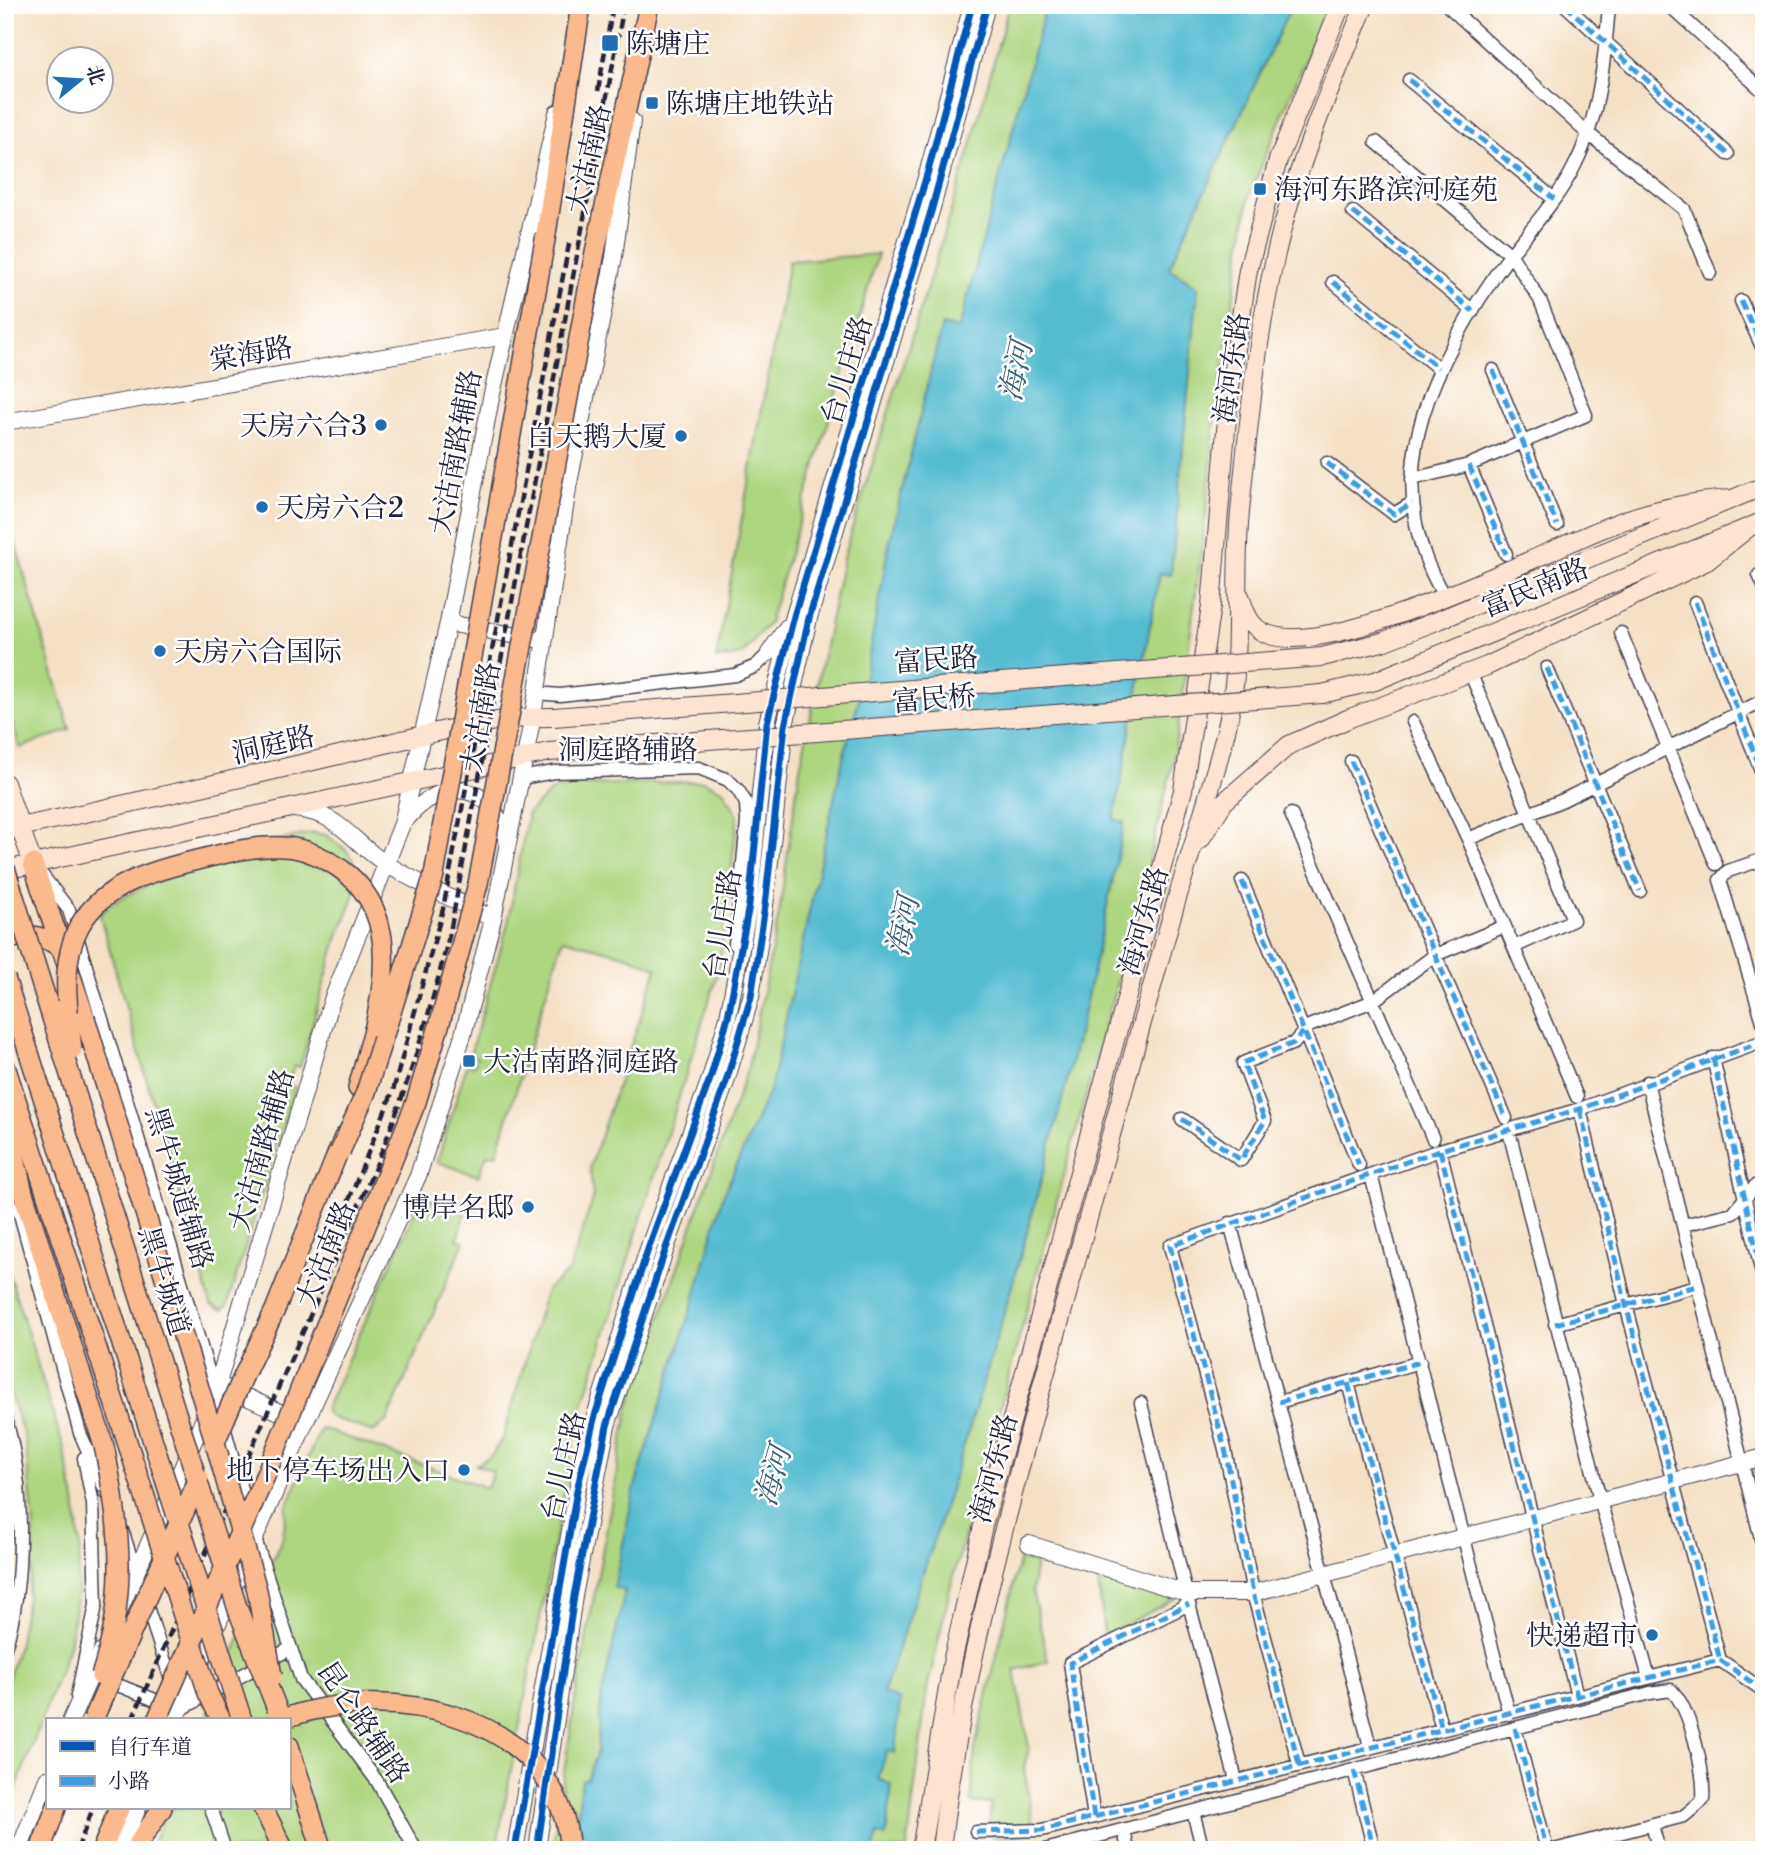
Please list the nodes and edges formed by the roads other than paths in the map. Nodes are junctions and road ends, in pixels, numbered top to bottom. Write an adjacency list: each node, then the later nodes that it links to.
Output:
1 (581, 5): 12 (highway, 大沽南路)
2 (649, 5): 13 (highway, 大沽南路)
3 (972, 5): 44 (street, 台儿庄路)
4 (987, 5): 184 (street, 台儿庄路)
5 (1341, 5): 186 (main road, 海河东路)
6 (1365, 5): 41 (main road, 海河东路)
7 (1447, 5): 16 (street)
8 (1565, 5): 11 (street)
9 (1609, 5): 11 (street)
10 (1676, 8): 15 (street)
11 (1606, 42): 16 (street); 18 (street)
12 (572, 50): 26 (street, 大沽南路辅路); 104 (highway, 大沽南路, bridge)
13 (640, 58): 47 (street); 151 (highway, 大沽南路, bridge)
14 (1409, 80): 19 (street)
15 (1764, 92)
16 (1586, 132): 19 (street); 22 (street)
17 (1376, 142): 21 (street)
18 (1728, 154)
19 (1554, 199): 21 (street)
20 (1353, 212): 25 (street)
21 (1511, 255): 25 (street); 31 (street)
22 (1710, 273)
23 (1333, 282): 28 (street)
24 (1741, 301): 27 (street)
25 (1473, 311): 28 (street)
26 (505, 336): 30 (street, 棠海路); 45 (street, 大沽南路辅路)
27 (1764, 351)
28 (1438, 368): 34 (street)
29 (1493, 369): 31 (street)
30 (5, 422)
31 (1523, 442): 33 (street); 39 (street)
32 (1327, 463): 37 (street)
33 (1469, 465): 34 (street); 40 (street)
34 (1412, 479): 37 (street)
35 (1764, 486): 36 (main road, 富民南路)
36 (1733, 499): 42 (main road); 49 (main road, 富民南路)
37 (1412, 503): 42 (street)
38 (1756, 524): 51 (main road); 53 (main road, 富民南路)
39 (1557, 525)
40 (1506, 554)
41 (1237, 579): 42 (main road); 76 (main road, 海河东路)
42 (1444, 596)
43 (1695, 602): 55 (street)
44 (794, 616): 48 (street); 91 (street, 台儿庄路)
45 (448, 623): 47 (street); 59 (street, 大沽南路辅路)
46 (1621, 633): 60 (street)
47 (543, 641): 52 (street)
48 (769, 653): 52 (street, 洞庭路辅路)
49 (1322, 657): 57 (main road, 富民路, bridge)
50 (1547, 668): 67 (street)
51 (1470, 673): 70 (street); 76 (main road)
52 (536, 693): 56 (street)
53 (1322, 694): 61 (main road, 富民桥, bridge)
54 (1764, 700): 55 (street)
55 (1738, 715): 60 (street); 64 (street)
56 (533, 716): 57 (main road, 洞庭路); 59 (main road, 洞庭路); 61 (street)
57 (554, 717)
58 (1413, 722): 73 (street)
59 (422, 736): 65 (street, 大沽南路辅路); 72 (main road, 洞庭路)
60 (1667, 750): 67 (street); 79 (street)
61 (524, 756): 63 (street); 65 (main road)
62 (1351, 761): 88 (street)
63 (521, 778): 74 (street); 91 (street, 洞庭路辅路)
64 (1764, 778)
65 (414, 779): 68 (main road); 71 (street, 大沽南路辅路)
66 (5, 783): 72 (main road)
67 (1595, 785): 70 (street); 82 (street)
68 (288, 808): 77 (main road); 78 (street)
69 (1291, 814): 90 (street)
70 (1530, 814): 73 (street); 86 (street)
71 (402, 824): 74 (street); 78 (street, 大沽南路辅路)
72 (13, 829): 77 (main road)
73 (1468, 839): 84 (street)
74 (507, 844): 83 (street)
75 (1764, 859): 92 (street)
76 (1187, 861): 187 (main road, 海河东路)
77 (33, 864): 80 (main road); 87 (highway); 118 (street, 黑牛城道辅路)
78 (387, 864): 83 (street); 118 (street, 大沽南路辅路)
79 (1716, 864)
80 (5, 869): 98 (highway, 黑牛城道, bridge)
81 (1242, 881): 93 (street)
82 (1640, 891)
83 (493, 919): 122 (street)
84 (1505, 926): 86 (street); 88 (street)
85 (5, 942): 87 (highway)
86 (1514, 947): 99 (street)
87 (61, 948): 146 (highway, bridge)
88 (1435, 955): 90 (street); 102 (street)
89 (5, 978): 153 (highway, bridge)
90 (1373, 1001): 93 (street); 103 (street)
91 (728, 1017): 183 (street, 台儿庄路)
92 (1764, 1025)
93 (1303, 1032): 101 (street); 106 (street)
94 (1764, 1041): 95 (street)
95 (1713, 1058): 97 (street); 109 (street)
96 (5, 1066): 152 (highway, bridge)
97 (1647, 1082): 99 (street); 111 (street)
98 (76, 1090): 104 (highway, bridge); 146 (highway, 黑牛城道, bridge)
99 (1579, 1103): 102 (street); 114 (street)
100 (5, 1116): 149 (highway, bridge)
101 (1182, 1119)
102 (1508, 1124): 103 (street); 115 (street)
103 (1436, 1145): 107 (street); 128 (street)
104 (340, 1152): 150 (highway, 大沽南路, bridge)
105 (5, 1160): 123 (street)
106 (1359, 1165)
107 (1371, 1175): 110 (street); 116 (street)
108 (1764, 1184): 109 (street)
109 (1745, 1198): 111 (street); 112 (street)
110 (1230, 1223): 119 (street); 136 (street)
111 (1683, 1226): 113 (street)
112 (1764, 1283)
113 (1697, 1286): 114 (street); 125 (street)
114 (1626, 1305): 115 (street); 126 (street)
115 (1555, 1324): 127 (street)
116 (1420, 1362): 117 (street); 129 (street)
117 (1348, 1382): 119 (street); 133 (street)
118 (217, 1388): 122 (street); 130 (street, 黑牛城道辅路); 134 (street, 大沽南路辅路)
119 (1279, 1402): 135 (street)
120 (1140, 1403): 137 (street)
121 (5, 1417): 138 (street)
122 (305, 1423): 130 (street)
123 (79, 1433): 134 (street); 141 (street)
124 (1764, 1457): 125 (street)
125 (1741, 1463): 126 (street); 132 (street)
126 (1672, 1481): 127 (street); 140 (street)
127 (1600, 1500): 128 (street); 142 (street)
128 (1530, 1519): 129 (street); 144 (street)
129 (1463, 1537): 133 (street); 145 (street)
130 (255, 1538): 139 (street, 昆仑路辅路); 147 (street)
131 (1029, 1544): 137 (street)
132 (1764, 1551)
133 (1395, 1555): 135 (street); 155 (street)
134 (136, 1570): 141 (street, 大沽南路辅路); 147 (street)
135 (1324, 1574): 136 (street); 156 (street)
136 (1253, 1593): 137 (street); 158 (street)
137 (1187, 1599): 160 (street); 170 (street)
138 (5, 1648)
139 (291, 1648): 147 (street); 182 (street, 昆仑路辅路)
140 (1720, 1660): 142 (street); 143 (street)
141 (87, 1672): 147 (street); 148 (street, 大沽南路辅路)
142 (1649, 1678): 144 (street)
143 (1764, 1691)
144 (1577, 1696): 145 (street)
145 (1509, 1714): 155 (street)
146 (279, 1716): 185 (highway, bridge)
147 (180, 1717)
148 (76, 1718)
149 (77, 1718)
150 (94, 1718)
151 (158, 1718)
152 (220, 1718)
153 (241, 1718)
154 (1515, 1728): 159 (street); 171 (street); 192 (street)
155 (1442, 1729): 156 (street)
156 (1370, 1746): 158 (street)
157 (290, 1749): 181 (highway)
158 (1299, 1764): 160 (street)
159 (1354, 1770): 169 (street); 191 (street)
160 (1237, 1780): 170 (street)
161 (46, 1782): 174 (street)
162 (55, 1810): 175 (highway)
163 (118, 1810): 176 (highway)
164 (137, 1810): 177 (street)
165 (161, 1810): 178 (highway)
166 (212, 1810): 179 (street)
167 (264, 1810): 180 (highway)
168 (272, 1810): 180 (highway)
169 (1193, 1812): 172 (street); 190 (street)
170 (1094, 1817): 173 (street)
171 (1652, 1825): 193 (street); 194 (street)
172 (1124, 1830): 188 (street); 189 (street)
173 (976, 1832)
174 (19, 1850)
175 (40, 1850)
176 (102, 1850)
177 (120, 1850)
178 (134, 1850)
179 (225, 1850)
180 (284, 1850)
181 (322, 1850)
182 (416, 1850)
183 (514, 1850)
184 (537, 1850)
185 (568, 1850)
186 (921, 1850)
187 (941, 1850)
188 (1045, 1850)
189 (1128, 1850)
190 (1203, 1850)
191 (1374, 1850)
192 (1547, 1850)
193 (1554, 1850)
194 (1659, 1850)

